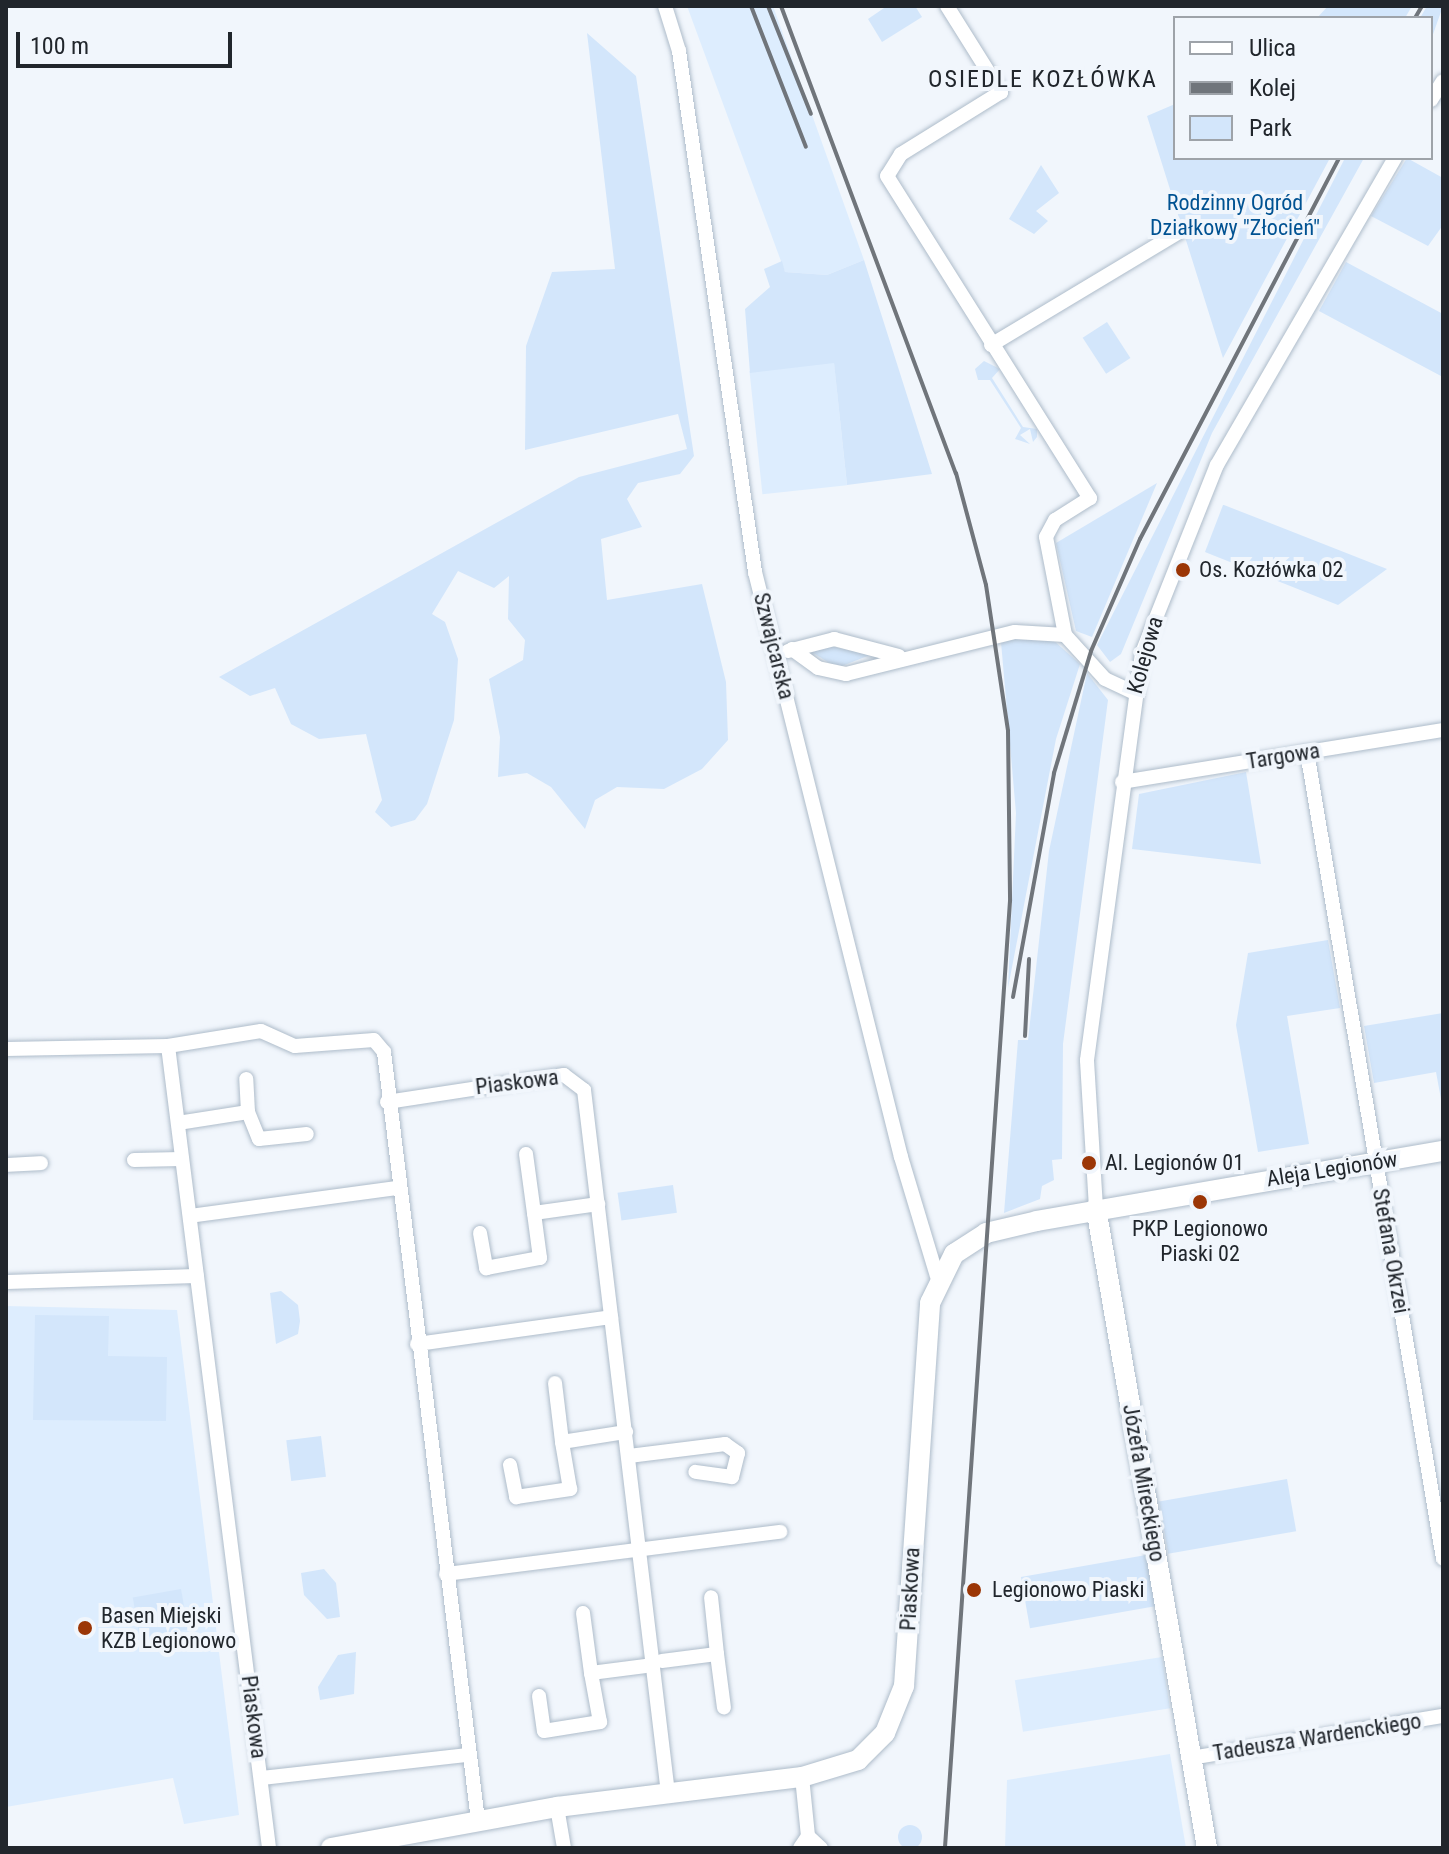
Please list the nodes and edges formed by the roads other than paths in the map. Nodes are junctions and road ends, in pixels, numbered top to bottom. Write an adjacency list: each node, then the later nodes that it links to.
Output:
1 (665, 6): 8 (street, Szwajcarska)
2 (947, 6): 5 (street)
3 (1394, 160): 10 (street, Kolejowa)
4 (1181, 231): 5 (street)
5 (991, 345): 6 (street)
6 (1065, 635): 9 (street); 10 (street)
7 (792, 649): 8 (street); 9 (street); 9 (street)
8 (777, 656): 35 (street, Szwajcarska)
9 (899, 656)
10 (1133, 692): 13 (street, Kolejowa)
11 (1443, 730): 12 (street, Targowa)
12 (1307, 752): 13 (street, Targowa); 25 (street, Stefana Okrzei)
13 (1122, 782): 30 (street, Kolejowa)
14 (168, 1046): 15 (street); 17 (street); 19 (street, Piaskowa)
15 (6, 1049)
16 (246, 1079): 18 (street)
17 (387, 1102): 28 (street); 29 (street, Piaskowa)
18 (248, 1112): 19 (street); 20 (street)
19 (178, 1123): 23 (street, Piaskowa)
20 (307, 1134)
21 (1443, 1151): 25 (street, Aleja Legionów)
22 (526, 1154): 31 (street)
23 (182, 1159): 24 (street); 32 (street, Piaskowa)
24 (134, 1160)
25 (1376, 1162): 30 (street, Aleja Legionów); 47 (street, Stefana Okrzei)
26 (41, 1163): 27 (street)
27 (6, 1165)
28 (397, 1188): 32 (street); 38 (street)
29 (598, 1204): 31 (street); 37 (street, Piaskowa)
30 (1096, 1208): 35 (street, Aleja Legionów); 59 (street, Józefa Mireckiego)
31 (534, 1213): 33 (street)
32 (190, 1216): 34 (street, Piaskowa)
33 (480, 1233)
34 (197, 1276): 36 (street); 61 (street, Piaskowa)
35 (937, 1276): 60 (street, Piaskowa)
36 (6, 1282)
37 (611, 1317): 38 (street); 40 (street, Piaskowa)
38 (417, 1344): 48 (street)
39 (555, 1383): 41 (street)
40 (626, 1432): 41 (street); 42 (street, Piaskowa)
41 (562, 1442): 43 (street)
42 (629, 1456): 44 (street); 46 (street, Piaskowa)
43 (510, 1465)
44 (695, 1472)
45 (780, 1532): 46 (street)
46 (639, 1550): 48 (street); 62 (street, Piaskowa)
47 (1443, 1559)
48 (446, 1574): 58 (street)
49 (711, 1597): 51 (street)
50 (583, 1613): 54 (street)
51 (717, 1654): 52 (street); 56 (street)
52 (662, 1661)
53 (646, 1666): 54 (street)
54 (591, 1673): 55 (street)
55 (539, 1696)
56 (724, 1708)
57 (1443, 1716): 59 (street, Tadeusza Wardenckiego)
58 (468, 1755): 61 (street, Piaskowa); 64 (street)
59 (1191, 1758): 70 (street, Józefa Mireckiego)
60 (802, 1777): 62 (street, Piaskowa); 65 (street)
61 (262, 1778): 66 (street, Piaskowa)
62 (668, 1793): 63 (street, Piaskowa)
63 (557, 1807): 64 (street, Piaskowa); 68 (street)
64 (478, 1821): 67 (street, Piaskowa)
65 (804, 1842): 69 (street)
66 (269, 1848)
67 (331, 1848)
68 (564, 1848)
69 (821, 1848)
70 (1207, 1848)

